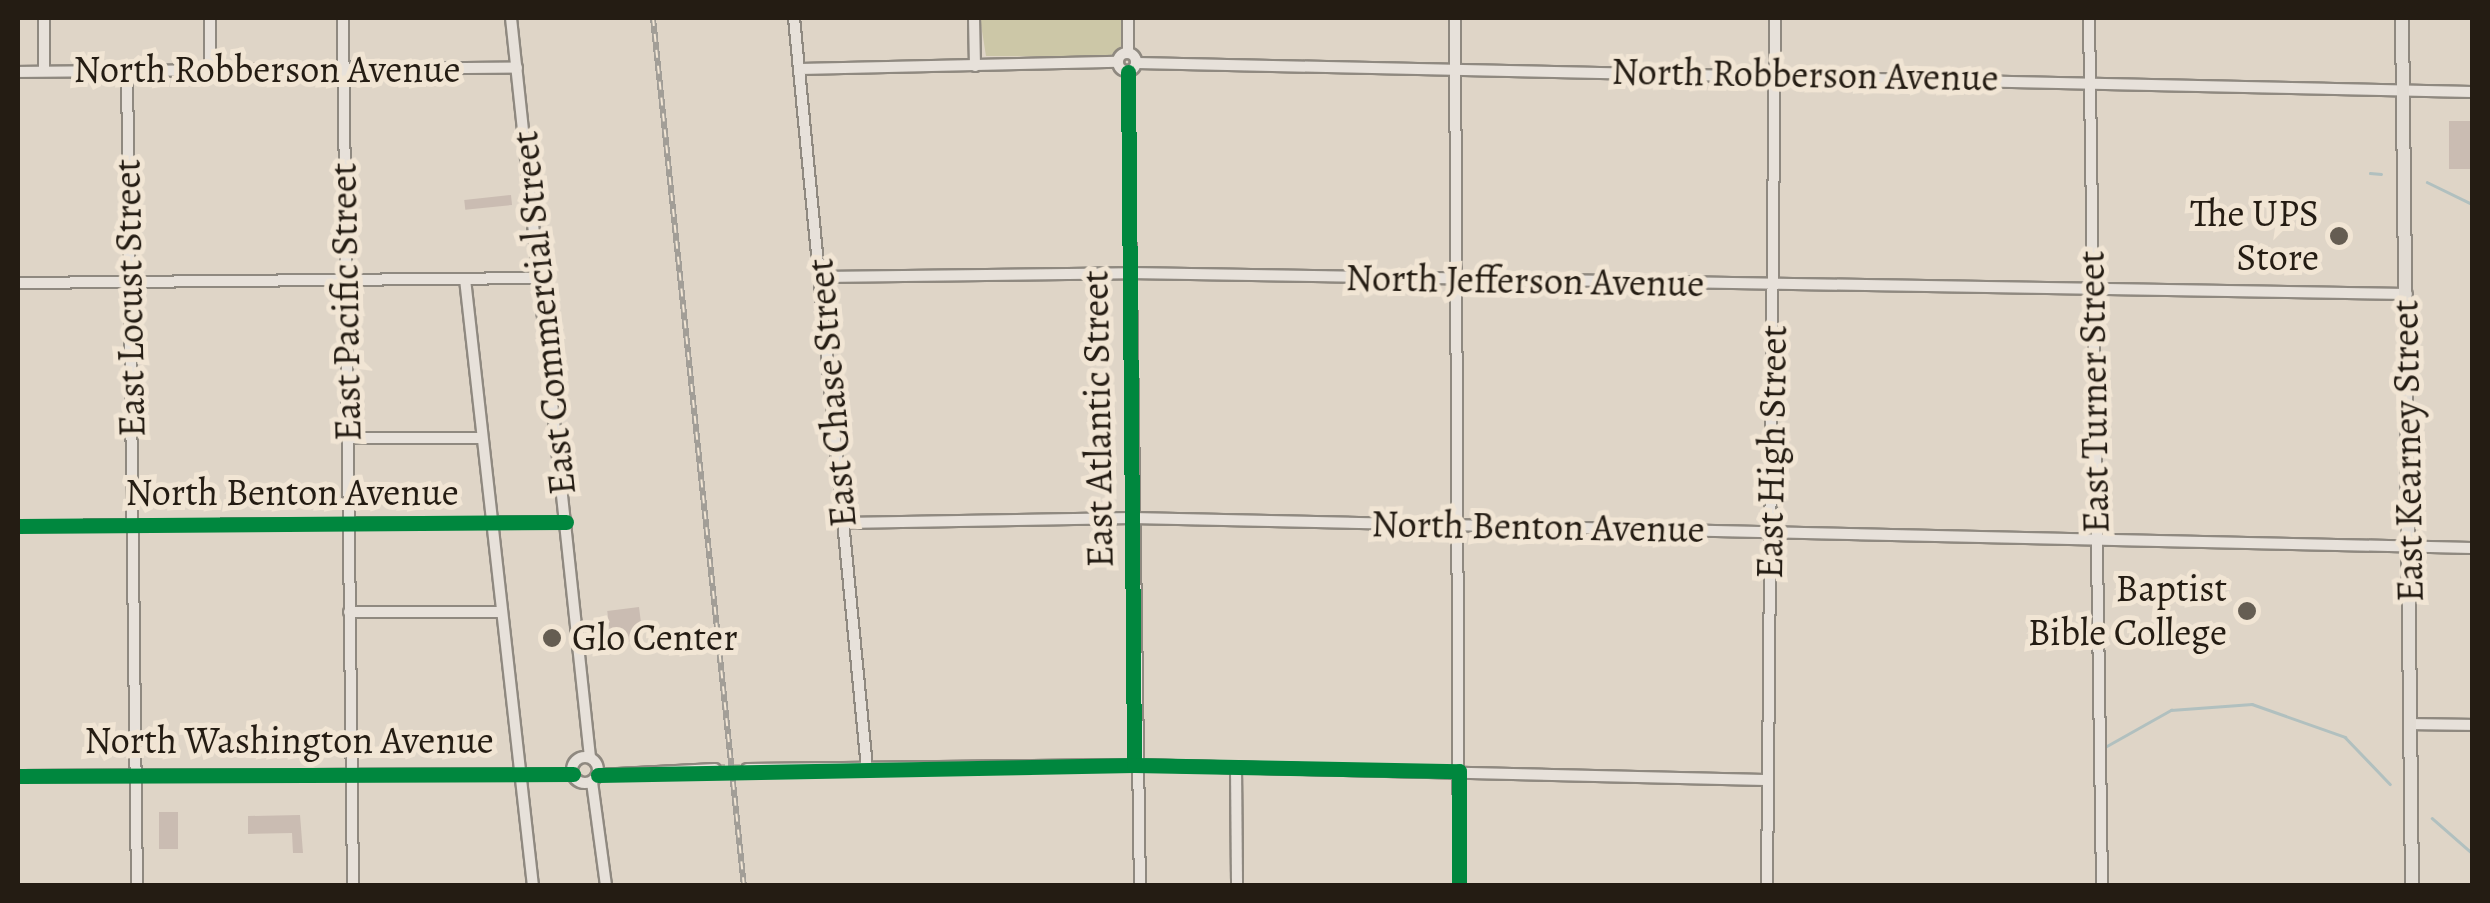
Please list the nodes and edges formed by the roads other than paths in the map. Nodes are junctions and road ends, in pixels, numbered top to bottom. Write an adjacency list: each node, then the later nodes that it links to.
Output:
1 (44, 18): 22 (street)
2 (210, 18): 18 (street)
3 (342, 18): 21 (street, East Pacific Street)
4 (511, 18): 16 (street, East Commercial Street)
5 (794, 18): 19 (street, East Chase Street)
6 (974, 18): 14 (street)
7 (1128, 18): 12 (street)
8 (1454, 18): 17 (street)
9 (1775, 18): 24 (street, East High Street)
10 (2089, 18): 25 (street, East Turner Street)
11 (2402, 18): 26 (main road, East Kearney Street)
12 (1128, 53): 13 (street); 15 (street)
13 (1118, 62): 14 (street); 15 (street)
14 (975, 66): 19 (street)
15 (1132, 67): 17 (street, North Robberson Avenue); 28 (street, East Atlantic Street)
16 (517, 68): 21 (street, North Robberson Avenue); 30 (street, East Commercial Street)
17 (1455, 68): 24 (street, North Robberson Avenue); 33 (street)
18 (210, 69): 20 (street, North Robberson Avenue); 21 (street, North Robberson Avenue)
19 (800, 69): 29 (street, East Chase Street)
20 (127, 70): 22 (street, North Robberson Avenue); 34 (street, East Locust Street)
21 (343, 70): 32 (street, East Pacific Street)
22 (44, 71): 23 (street, North Robberson Avenue)
23 (18, 72)
24 (1776, 74): 25 (street, North Robberson Avenue); 36 (street, East High Street)
25 (2089, 81): 26 (street, North Robberson Avenue); 37 (street, East Turner Street)
26 (2402, 91): 27 (street, North Robberson Avenue); 38 (main road, East Kearney Street)
27 (2472, 92)
28 (1129, 272): 29 (street, North Jefferson Avenue); 33 (street, North Jefferson Avenue); 41 (street, East Atlantic Street)
29 (822, 277): 43 (street, East Chase Street)
30 (542, 278): 31 (street); 42 (street, East Commercial Street)
31 (465, 279): 32 (street); 40 (street)
32 (345, 280): 34 (street); 39 (street, East Pacific Street)
33 (1457, 280): 36 (street, North Jefferson Avenue); 47 (street)
34 (130, 282): 35 (street); 45 (street, East Locust Street)
35 (18, 283)
36 (1776, 286): 37 (street, North Jefferson Avenue); 49 (street, East High Street)
37 (2092, 292): 38 (street, North Jefferson Avenue); 50 (street, East Turner Street)
38 (2407, 294): 51 (main road, East Kearney Street)
39 (348, 438): 40 (street); 44 (street, East Pacific Street)
40 (482, 438): 46 (street)
41 (1132, 518): 43 (street, North Benton Avenue); 47 (street, North Benton Avenue); 57 (street, East Atlantic Street)
42 (566, 522): 46 (street, North Benton Avenue); 60 (street, East Commercial Street)
43 (844, 523): 59 (street, East Chase Street)
44 (348, 524): 45 (street, North Benton Avenue); 46 (street, North Benton Avenue); 53 (street, East Pacific Street)
45 (132, 525): 48 (street, North Benton Avenue); 65 (street, East Locust Street)
46 (492, 525): 54 (street)
47 (1458, 525): 49 (street, North Benton Avenue); 63 (street)
48 (18, 526)
49 (1771, 531): 50 (street, North Benton Avenue); 68 (street, East High Street)
50 (2096, 538): 51 (street, North Benton Avenue); 77 (street, East Turner Street)
51 (2410, 547): 52 (street, North Benton Avenue); 55 (main road, East Kearney Street)
52 (2472, 548)
53 (349, 612): 54 (street); 66 (street, East Pacific Street)
54 (500, 612): 64 (street)
55 (2411, 724): 56 (street); 78 (main road, East Kearney Street)
56 (2472, 725)
57 (1134, 766): 58 (street); 59 (street); 73 (street, East Atlantic Street)
58 (1236, 767): 63 (street); 74 (street)
59 (867, 768): 62 (street)
60 (585, 769): 61 (street, North Washington Avenue); 64 (street, North Washington Avenue); 72 (street, East Commercial Street)
61 (715, 769)
62 (748, 769)
63 (1460, 771): 68 (street); 75 (street)
64 (520, 772): 66 (street, North Washington Avenue); 71 (street)
65 (136, 774): 66 (street, North Washington Avenue); 67 (street, North Washington Avenue); 69 (street, East Locust Street)
66 (353, 774): 70 (street, East Pacific Street)
67 (18, 776)
68 (1765, 780): 76 (street, East High Street)
69 (137, 886)
70 (353, 886)
71 (532, 886)
72 (606, 886)
73 (1140, 886)
74 (1237, 886)
75 (1459, 886)
76 (1767, 886)
77 (2102, 886)
78 (2412, 886)

